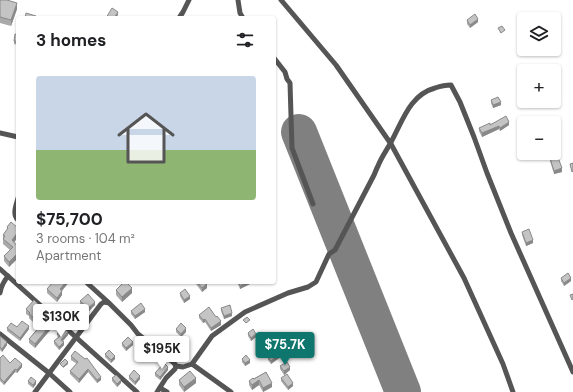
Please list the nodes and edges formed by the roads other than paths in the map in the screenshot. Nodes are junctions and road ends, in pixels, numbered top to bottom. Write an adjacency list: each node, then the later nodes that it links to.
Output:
1 (189, 0): 4 (street)
2 (238, 0): 5 (street)
3 (281, 0): 9 (street)
4 (180, 16)
5 (242, 16)
6 (276, 60): 10 (street)
7 (0, 133): 8 (street)
8 (16, 137)
9 (391, 144): 23 (street); 25 (street); 33 (street)
10 (313, 204)
11 (16, 207): 12 (street)
12 (16, 218)
13 (0, 269): 14 (street)
14 (8, 276): 15 (street); 18 (street)
15 (16, 283)
16 (17, 284): 22 (street)
17 (88, 284): 20 (street)
18 (0, 294): 19 (street)
19 (0, 299)
20 (109, 303): 22 (street); 24 (street)
21 (0, 334): 26 (street)
22 (76, 338): 26 (street); 30 (street)
23 (192, 364): 24 (street); 32 (street)
24 (176, 366): 27 (street)
25 (573, 372)
26 (49, 374): 28 (street); 29 (street)
27 (158, 390): 31 (street)
28 (35, 392)
29 (70, 392)
30 (136, 392)
31 (166, 392)
32 (231, 392)
33 (513, 392)

